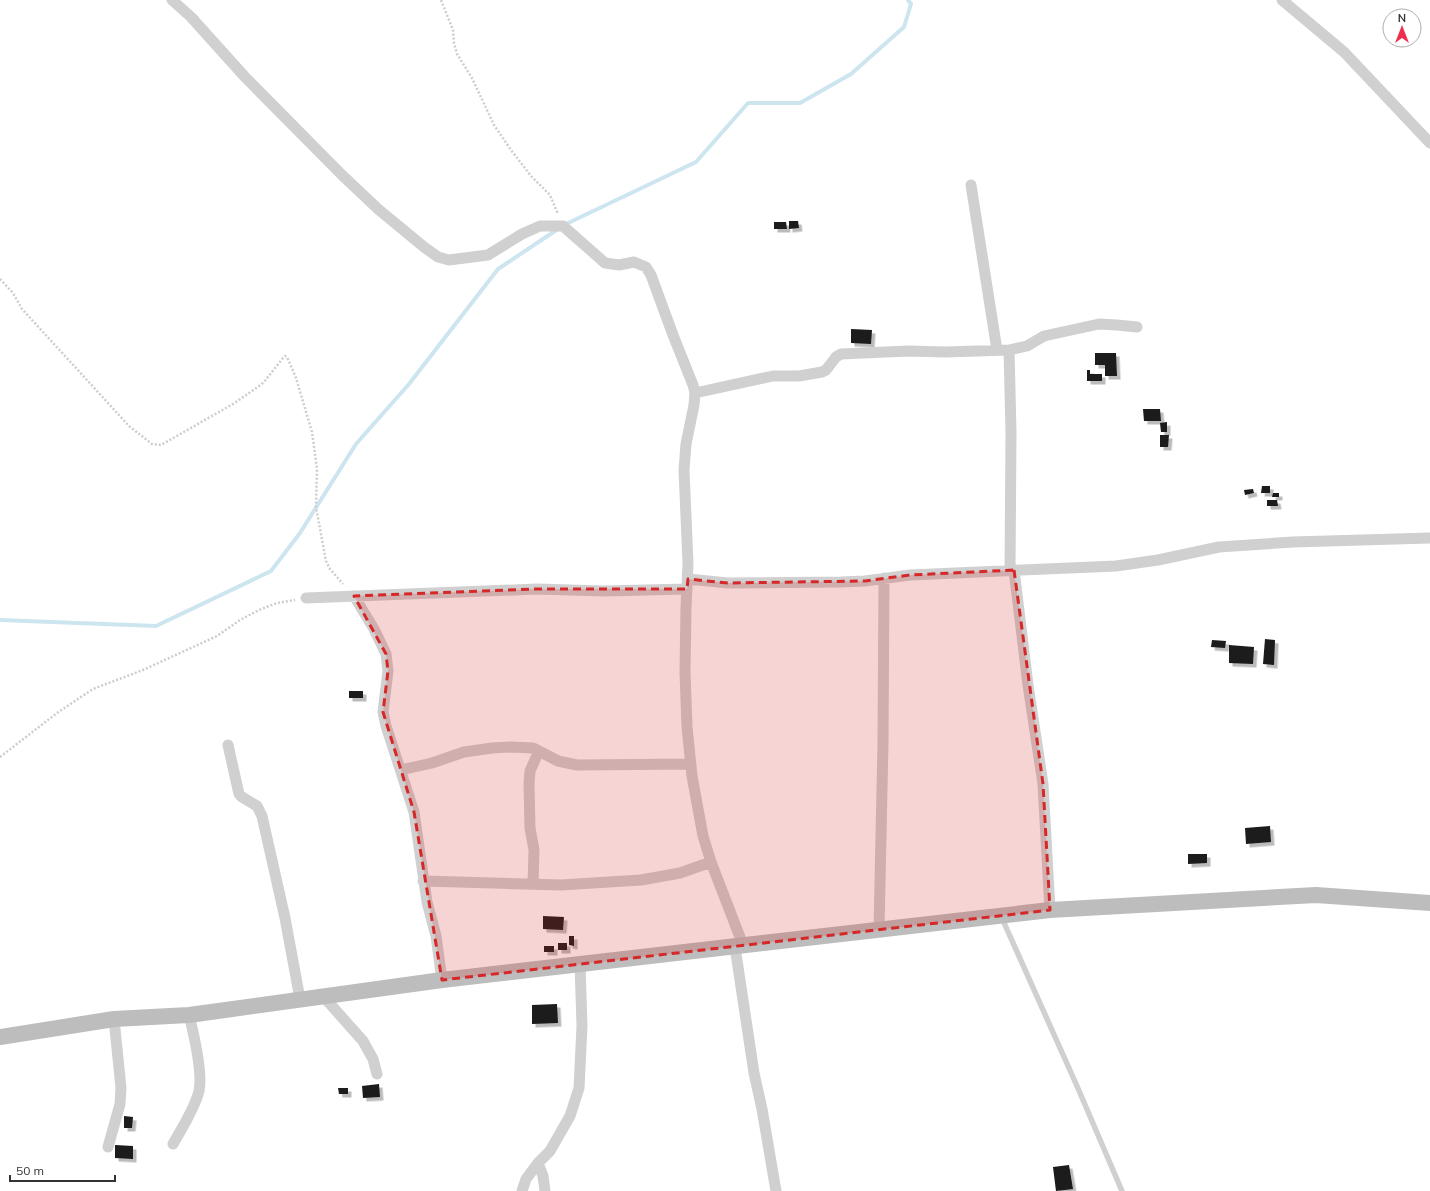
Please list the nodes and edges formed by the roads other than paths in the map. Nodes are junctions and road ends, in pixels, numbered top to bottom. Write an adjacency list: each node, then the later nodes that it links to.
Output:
1 (172, 0): 7 (street)
2 (1282, 0): 3 (street)
3 (1430, 143)
4 (971, 185): 6 (street)
5 (1137, 327): 6 (street)
6 (1003, 350): 7 (street); 9 (street)
7 (695, 393): 11 (street)
8 (1430, 538): 9 (street)
9 (1012, 571): 10 (street); 22 (street)
10 (884, 578): 11 (street); 24 (street)
11 (687, 584): 12 (street); 16 (street)
12 (354, 596): 13 (street); 17 (street)
13 (306, 598)
14 (228, 745): 29 (street)
15 (538, 751): 16 (street); 17 (street); 20 (street)
16 (691, 764): 18 (street)
17 (401, 770): 19 (street)
18 (711, 862): 20 (street); 25 (street)
19 (424, 881): 20 (street); 27 (street)
20 (533, 884)
21 (1430, 903): 22 (street)
22 (1050, 910): 23 (street)
23 (1001, 916): 24 (street); 40 (lane)
24 (878, 930): 25 (street)
25 (739, 946): 26 (street); 39 (street)
26 (580, 963): 27 (street); 36 (street)
27 (442, 980): 28 (street)
28 (323, 996): 29 (street); 33 (street)
29 (300, 999): 30 (street)
30 (189, 1015): 31 (street); 34 (street)
31 (114, 1019): 32 (street); 35 (street)
32 (0, 1037)
33 (377, 1074)
34 (173, 1144)
35 (108, 1147)
36 (538, 1163): 37 (street); 38 (street)
37 (522, 1191)
38 (545, 1191)
39 (776, 1191)
40 (1122, 1191)

